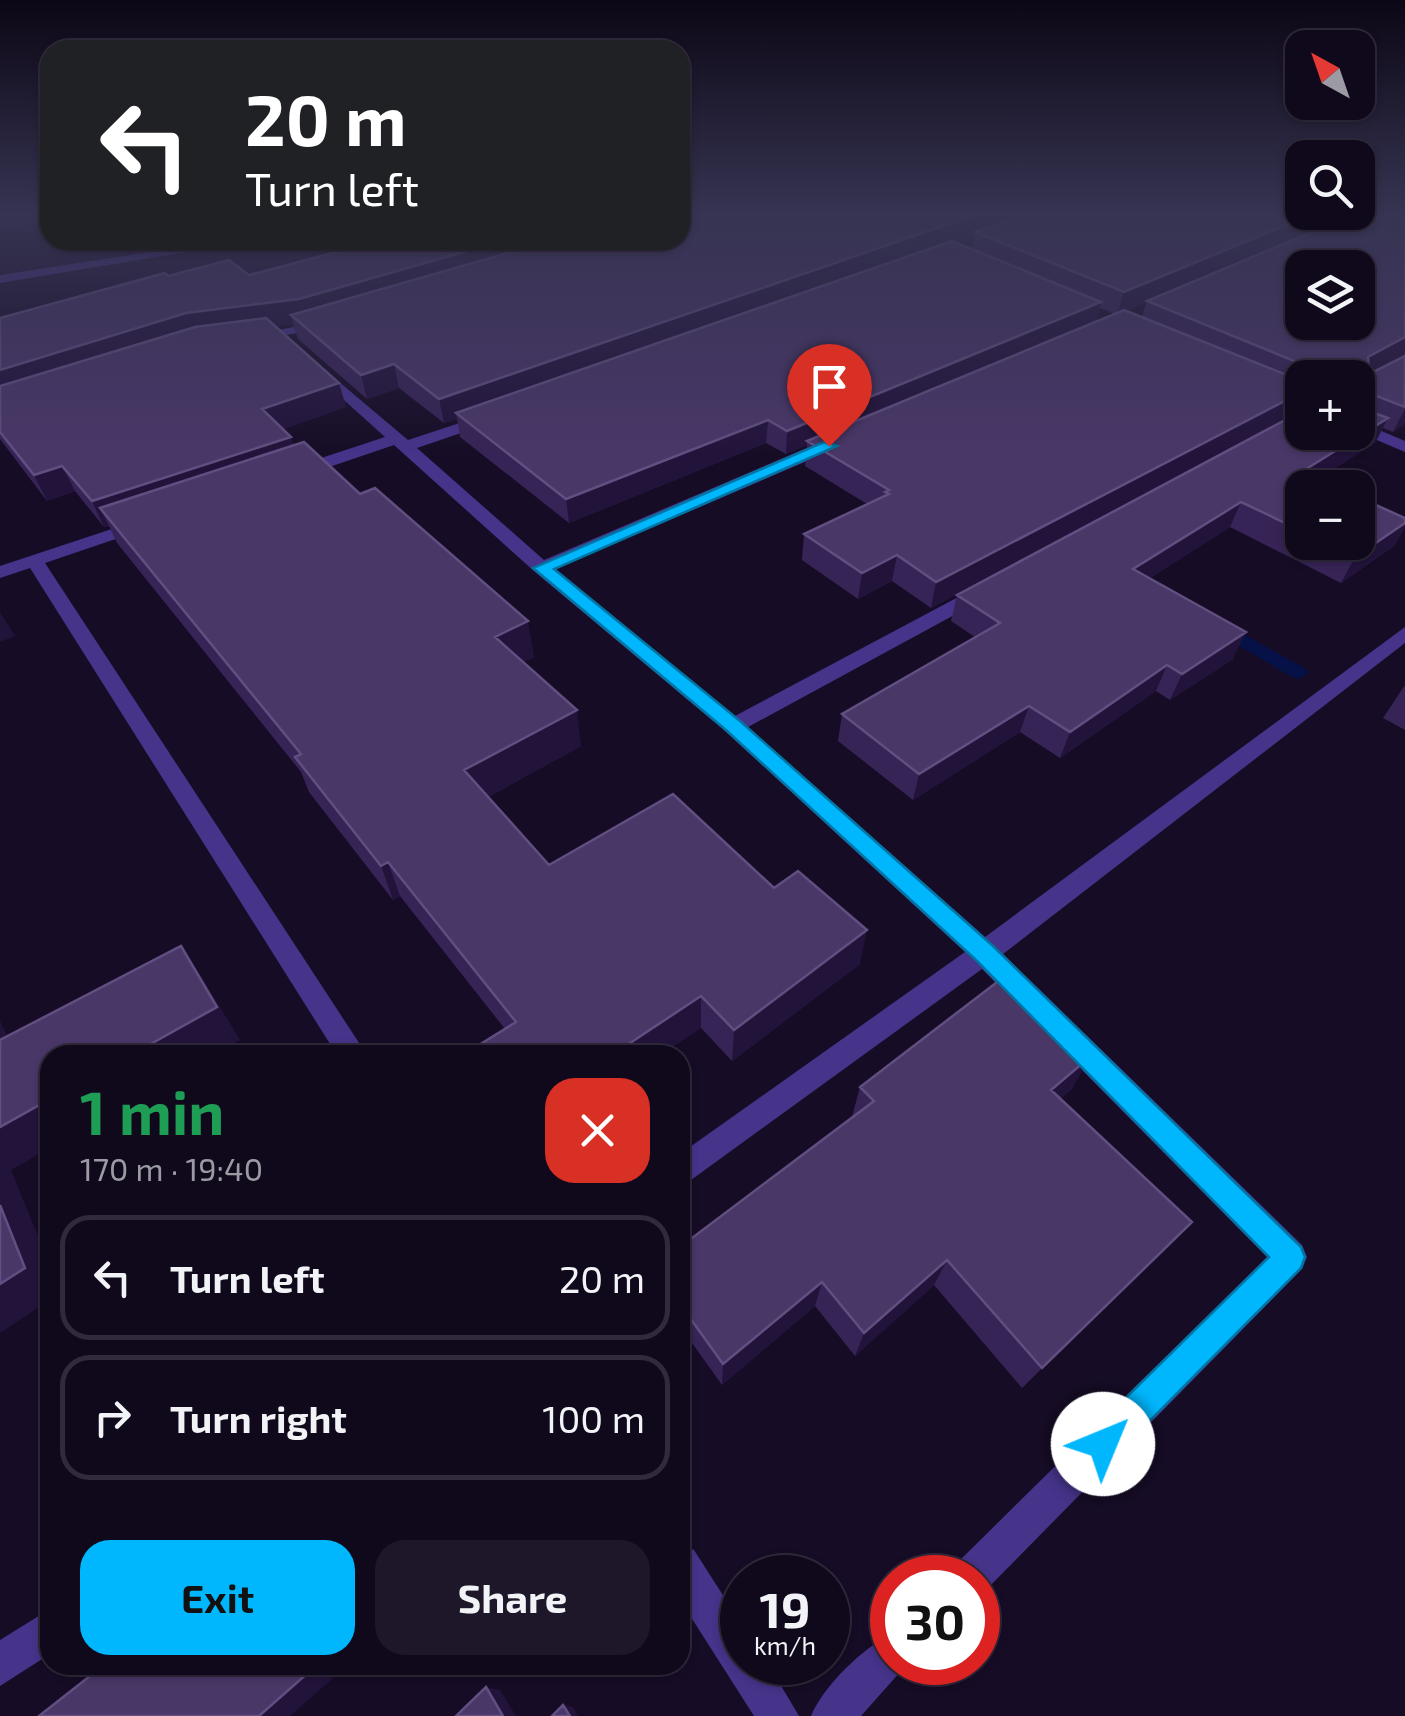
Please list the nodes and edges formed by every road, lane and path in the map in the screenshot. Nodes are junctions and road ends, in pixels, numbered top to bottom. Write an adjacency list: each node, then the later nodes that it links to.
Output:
1 (345, 319): 2 (street)
2 (278, 334): 3 (street); 7 (street)
3 (240, 338)
4 (498, 416): 7 (street)
5 (1375, 434): 8 (street)
6 (847, 438): 12 (street)
7 (400, 443): 9 (street); 12 (street)
8 (1405, 447)
9 (269, 482)
10 (161, 518): 11 (street)
11 (34, 560): 13 (street); 18 (street)
12 (542, 568): 16 (street)
13 (0, 572)
14 (1009, 578): 16 (street)
15 (1405, 633): 17 (street)
16 (733, 726): 17 (street)
17 (984, 953): 19 (street); 20 (street)
18 (347, 1045)
19 (690, 1166)
20 (993, 1555)
21 (690, 1580): 22 (street)
22 (720, 1626)
23 (40, 1636): 24 (street)
24 (0, 1666)
25 (870, 1677): 28 (street)
26 (758, 1685): 27 (street)
27 (778, 1716)
28 (832, 1716)

